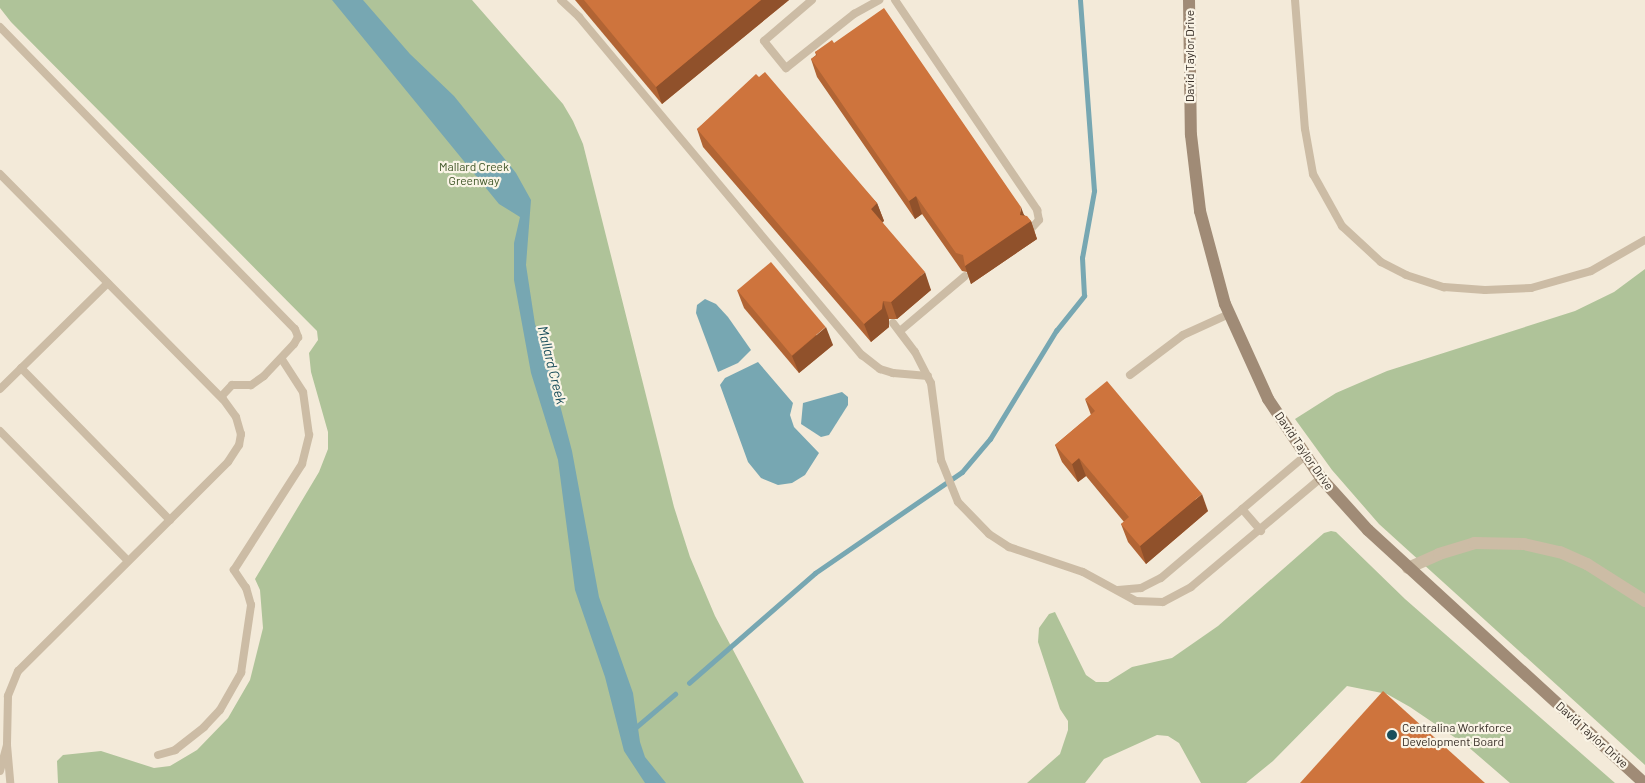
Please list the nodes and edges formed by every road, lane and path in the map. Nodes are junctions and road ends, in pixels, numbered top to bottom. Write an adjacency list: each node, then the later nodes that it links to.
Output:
1 (561, 0): 19 (lane)
2 (812, 0): 3 (lane)
3 (879, 0)
4 (895, 0): 9 (lane)
5 (1189, 0): 13 (street, David Taylor Drive)
6 (1295, 0): 10 (lane)
7 (0, 28): 16 (lane)
8 (0, 174): 12 (lane)
9 (1031, 229)
10 (1645, 240)
11 (965, 276): 15 (lane)
12 (108, 283): 17 (lane); 21 (lane)
13 (1229, 314): 18 (lane); 23 (street, David Taylor Drive)
14 (893, 323): 15 (lane)
15 (900, 332): 19 (lane)
16 (281, 358): 21 (lane); 33 (lane)
17 (22, 368): 20 (lane); 26 (lane)
18 (1130, 375)
19 (928, 376): 30 (lane)
20 (0, 389)
21 (221, 397): 26 (lane)
22 (0, 431): 28 (lane)
23 (1305, 456): 24 (street, David Taylor Drive); 25 (lane)
24 (1321, 478): 27 (lane); 29 (street, David Taylor Drive)
25 (1242, 509): 27 (lane); 30 (lane)
26 (170, 520): 28 (lane)
27 (1261, 531): 30 (lane)
28 (128, 561): 32 (lane)
29 (1408, 568): 31 (street); 36 (street, David Taylor Drive)
30 (1116, 590)
31 (1645, 601)
32 (7, 745): 34 (lane); 35 (lane)
33 (158, 755)
34 (0, 771)
35 (10, 783)
36 (1644, 783)

